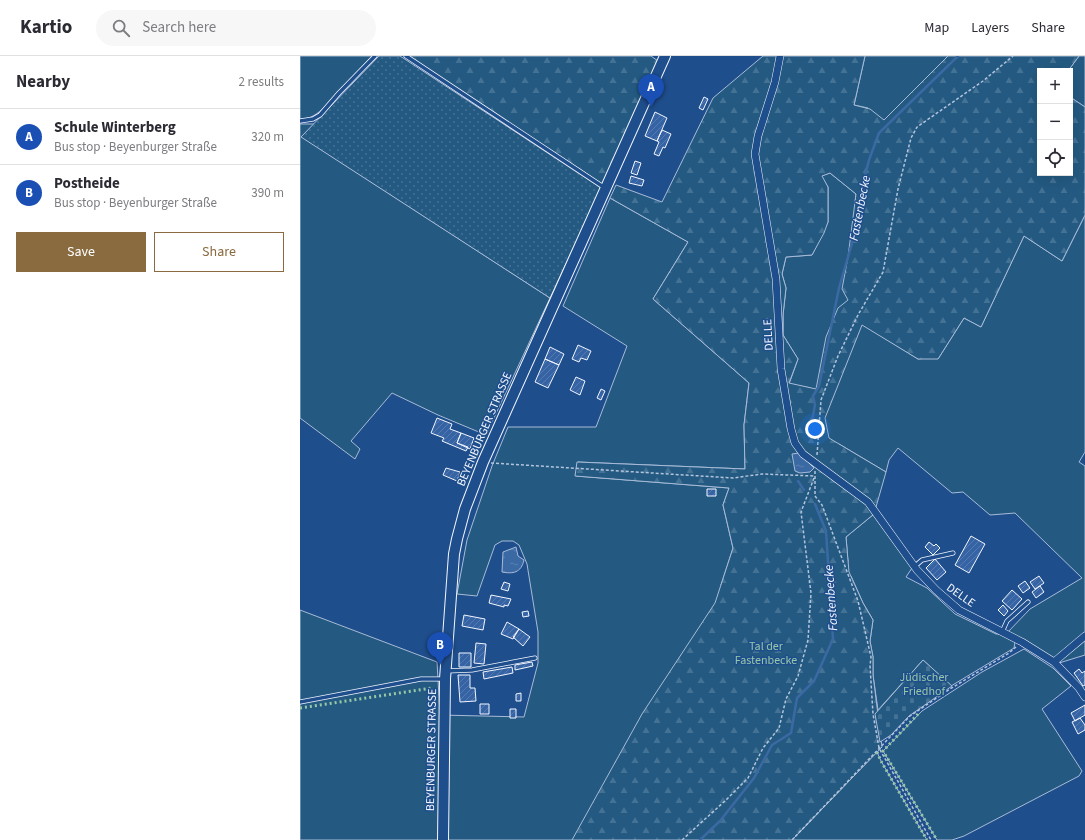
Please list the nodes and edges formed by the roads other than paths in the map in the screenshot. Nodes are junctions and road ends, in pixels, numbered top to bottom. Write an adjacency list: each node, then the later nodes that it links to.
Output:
1 (375, 56): 5 (lane)
2 (406, 56): 6 (lane)
3 (665, 56): 6 (main road, BEYENBURGER STRASSE)
4 (780, 56): 8 (street, DELLE)
5 (300, 121)
6 (606, 188): 14 (main road, BEYENBURGER STRASSE)
7 (953, 553): 8 (lane)
8 (914, 567): 10 (street, DELLE)
9 (1028, 602): 10 (lane)
10 (1002, 632): 13 (street, DELLE)
11 (1085, 636): 13 (street)
12 (536, 658): 14 (lane)
13 (1054, 662): 15 (street, DELLE)
14 (445, 675): 16 (lane); 17 (main road, BEYENBURGER STRASSE)
15 (1085, 697)
16 (300, 702)
17 (443, 840)

